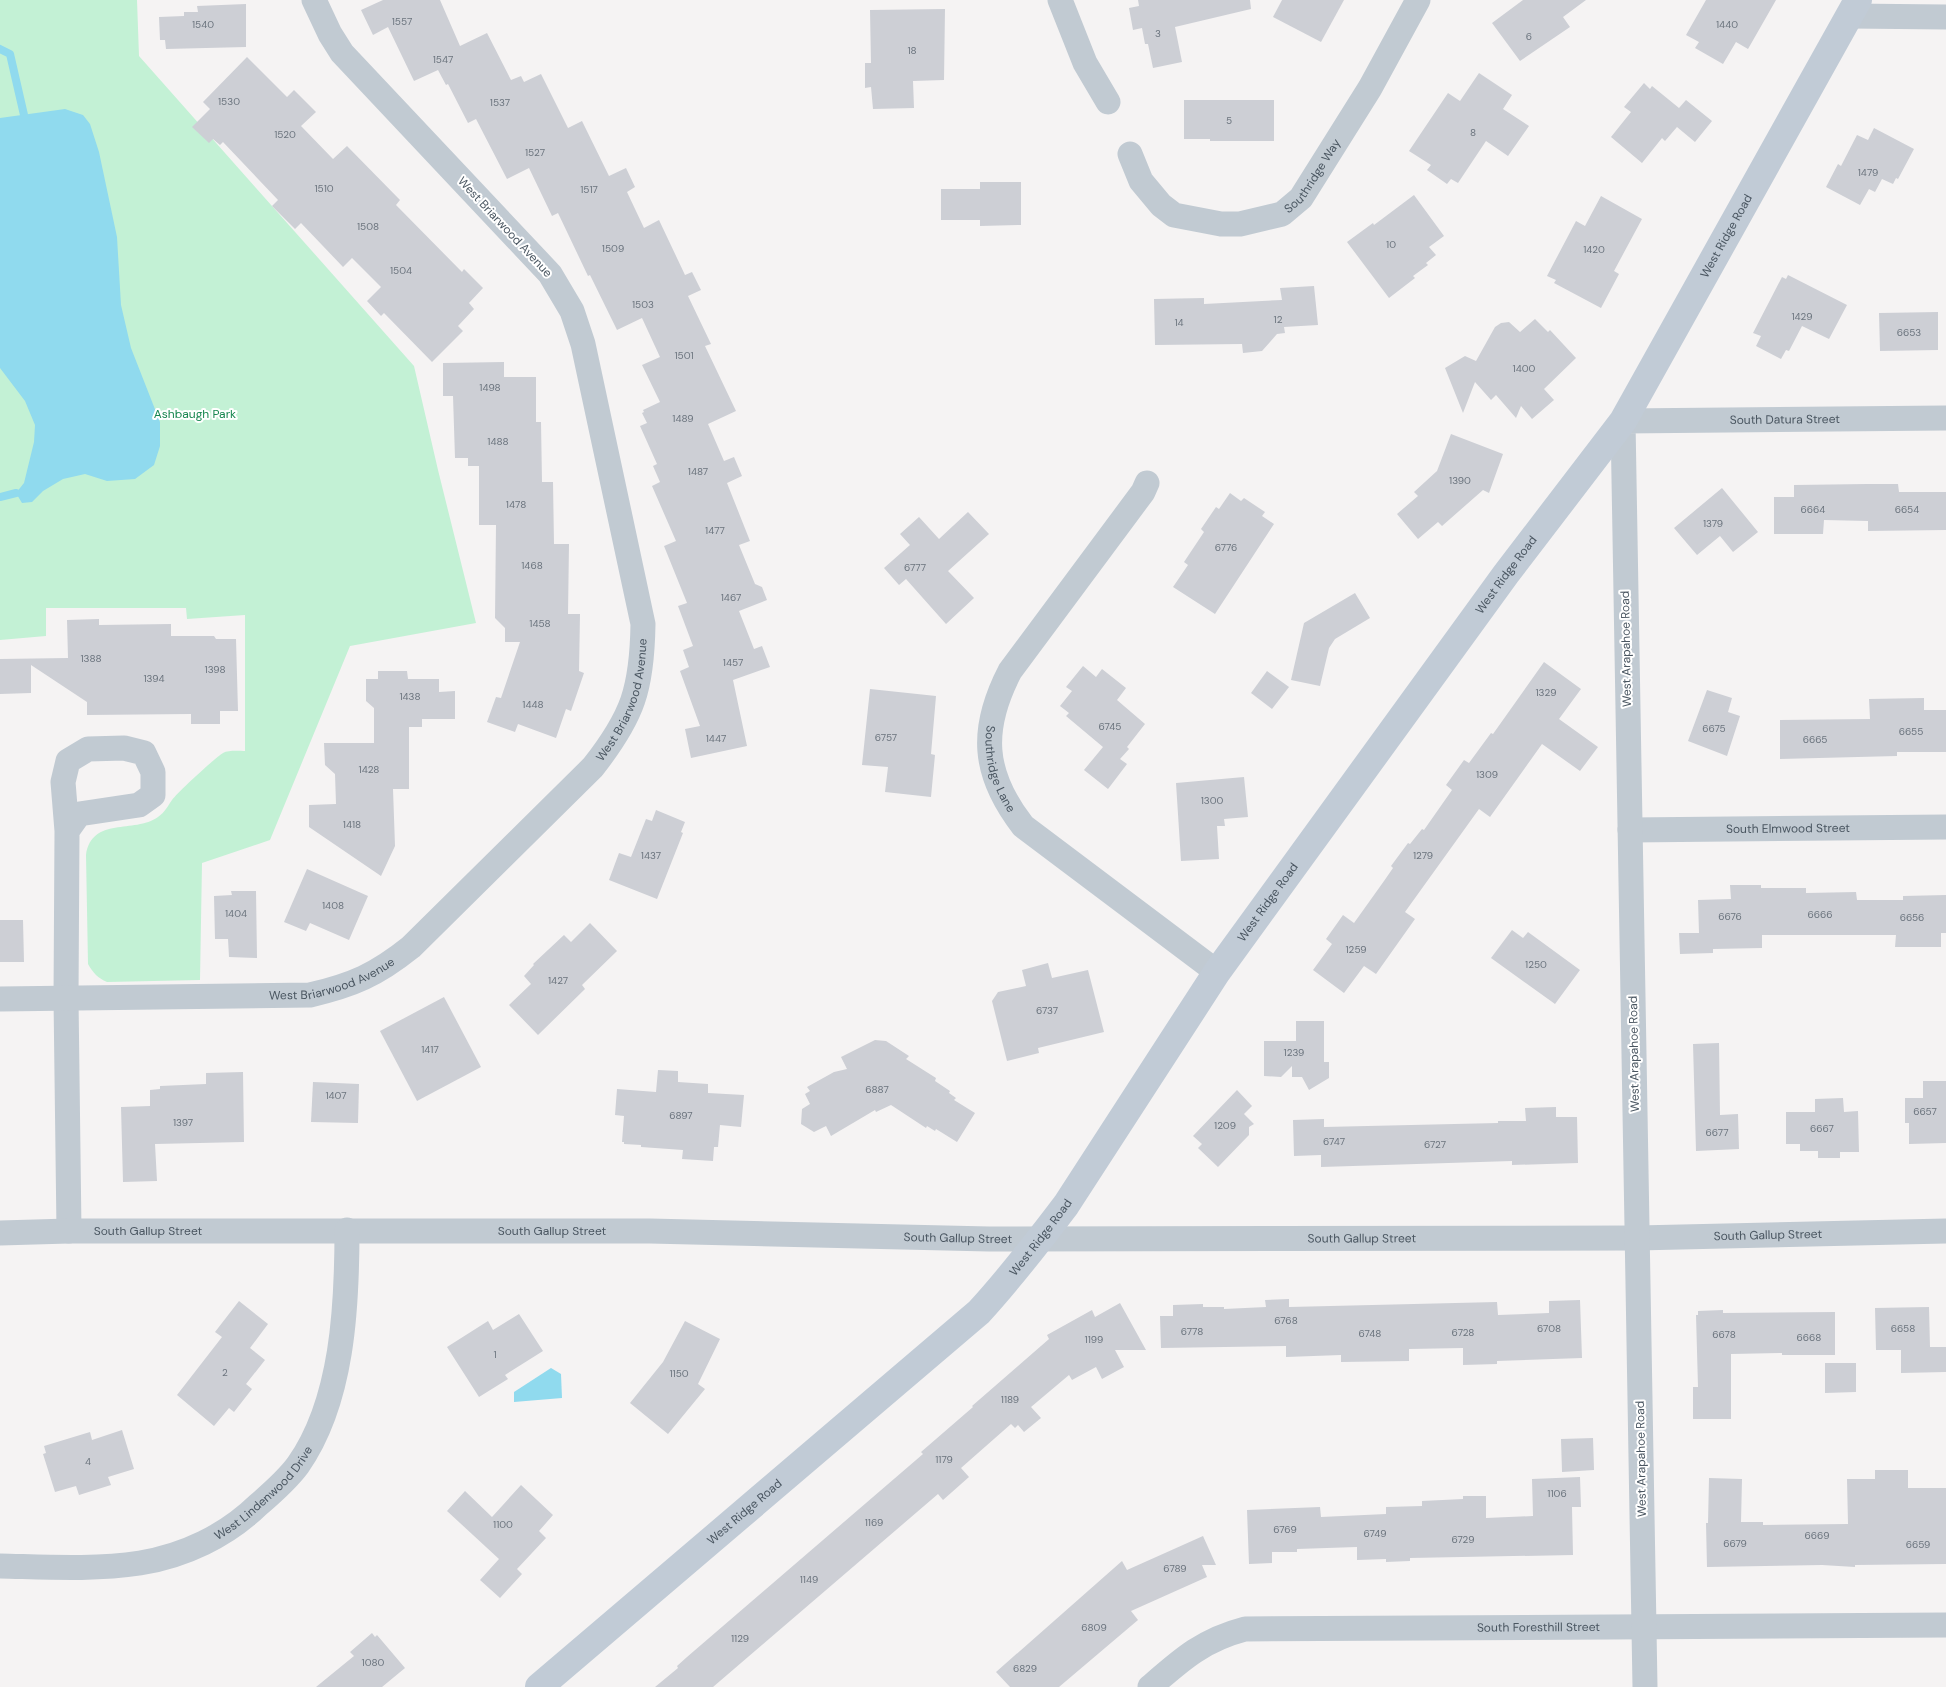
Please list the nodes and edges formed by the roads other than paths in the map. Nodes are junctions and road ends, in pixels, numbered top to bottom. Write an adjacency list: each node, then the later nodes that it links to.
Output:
1 (314, 0): 15 (street, West Briarwood Avenue)
2 (1060, 0): 6 (street)
3 (1418, 0): 7 (street, Southridge Way)
4 (1854, 8): 5 (street); 9 (street, West Ridge Road)
5 (1946, 17)
6 (1108, 102)
7 (1130, 154)
8 (1946, 418): 9 (street, South Datura Street)
9 (1622, 421): 12 (street, West Arapahoe Road); 14 (street, West Ridge Road)
10 (1147, 483): 14 (street, Southridge Lane)
11 (1946, 827): 12 (street, South Elmwood Street)
12 (1630, 830): 22 (street, West Arapahoe Road)
13 (67, 831): 15 (street)
14 (1217, 972): 21 (street, West Ridge Road)
15 (66, 998): 16 (street, West Briarwood Avenue); 18 (street)
16 (0, 999)
17 (346, 1230): 18 (street, South Gallup Street); 21 (street, South Gallup Street); 23 (street, West Lindenwood Drive)
18 (69, 1231): 20 (street, South Gallup Street)
19 (1946, 1231): 22 (street, South Gallup Street)
20 (0, 1234)
21 (1041, 1238): 22 (street, South Gallup Street); 26 (street, West Ridge Road)
22 (1637, 1238): 25 (street, West Arapahoe Road)
23 (0, 1566)
24 (1946, 1625): 25 (street, South Foresthill Street)
25 (1644, 1626): 27 (street, South Foresthill Street); 28 (street, West Arapahoe Road)
26 (539, 1687)
27 (1150, 1687)
28 (1645, 1687)

